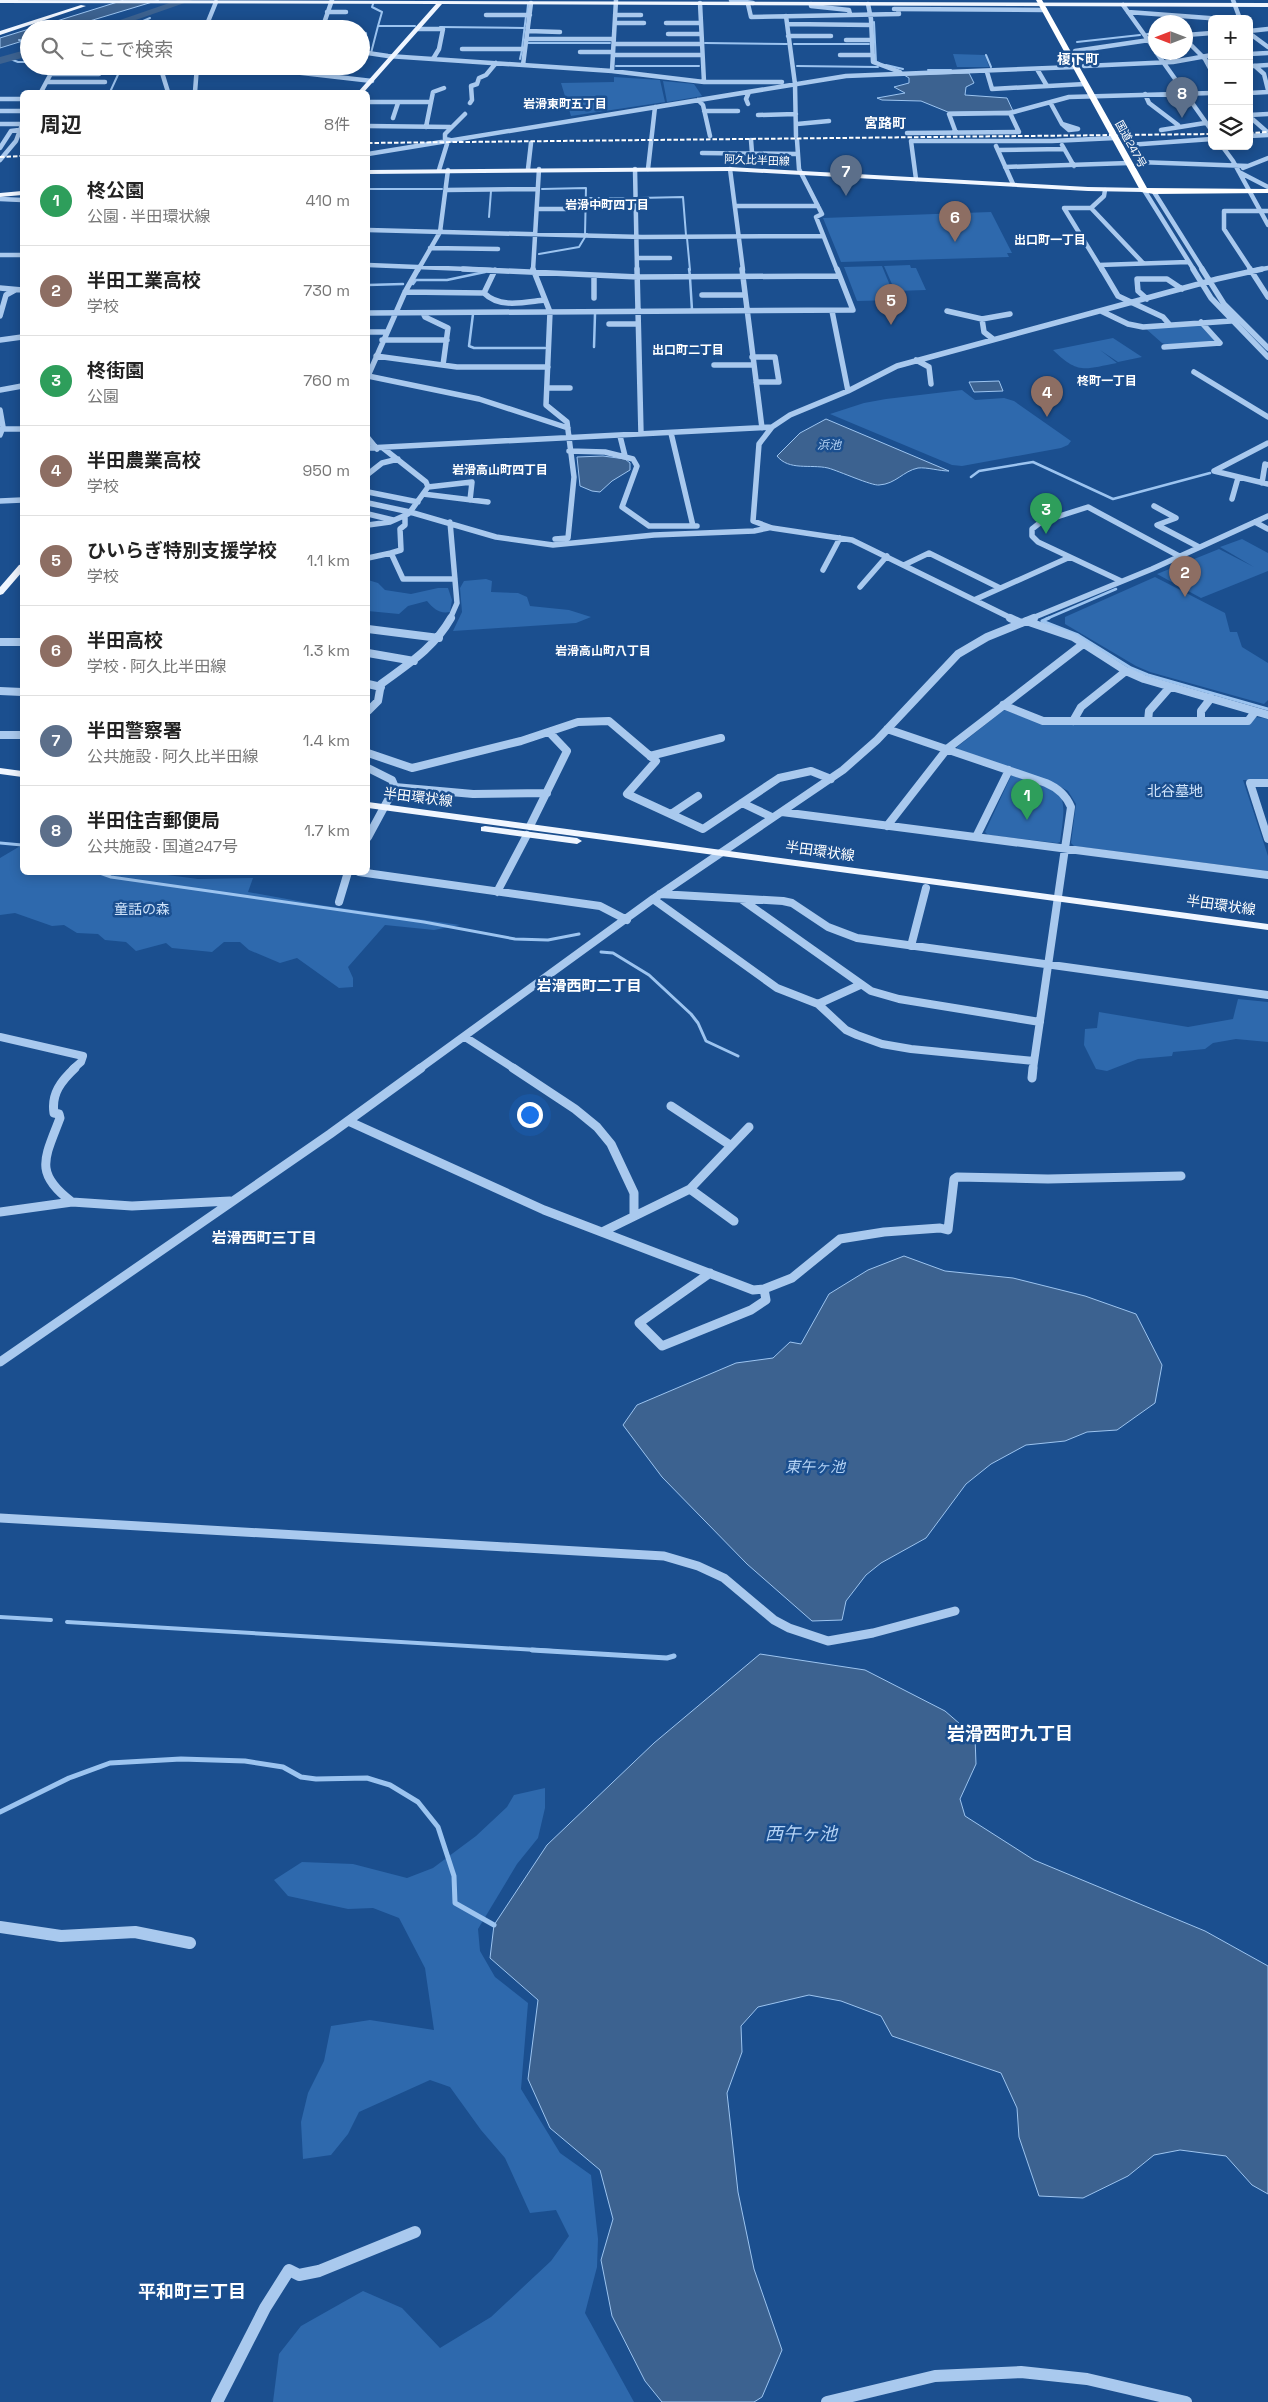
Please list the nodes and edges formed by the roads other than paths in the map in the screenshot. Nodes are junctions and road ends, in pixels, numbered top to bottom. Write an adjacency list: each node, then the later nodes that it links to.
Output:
1 (205, 0): 6 (main road); 9 (main road)
2 (731, 0): 11 (street)
3 (0, 1): 4 (main road)
4 (42, 1): 5 (main road)
5 (96, 1): 6 (main road); 43 (main road)
6 (112, 1): 9 (main road)
7 (331, 1): 8 (main road); 9 (main road); 28 (street)
8 (442, 1): 16 (main road); 54 (main road)
9 (215, 2): 44 (street)
10 (616, 2): 16 (main road); 17 (main road); 35 (street)
11 (759, 2): 18 (main road); 19 (main road)
12 (836, 2): 19 (main road); 20 (main road)
13 (904, 2): 14 (main road); 21 (main road)
14 (941, 2): 22 (main road)
15 (1234, 2): 24 (main road); 25 (main road); 39 (street)
16 (532, 3): 34 (street)
17 (700, 3): 18 (main road); 50 (street)
18 (748, 4): 40 (street)
19 (811, 4): 31 (street)
20 (868, 4): 21 (main road); 32 (street)
21 (894, 4): 26 (street)
22 (1044, 4): 23 (main road); 27 (street); 78 (highway, 国道247号); 97 (highway, 国道247号)
23 (1123, 5): 24 (main road); 30 (street)
24 (1184, 5): 38 (street)
25 (1268, 5)
26 (898, 10): 27 (street); 32 (street)
27 (984, 11): 46 (street)
28 (327, 12): 29 (street); 45 (street)
29 (346, 12)
30 (1128, 12): 37 (street); 70 (street)
31 (850, 14): 32 (street); 40 (street)
32 (870, 14): 52 (street)
33 (486, 15): 34 (street)
34 (530, 15): 56 (street)
35 (615, 15): 36 (street); 47 (street)
36 (641, 15)
37 (1172, 15)
38 (1186, 15)
39 (1239, 15)
40 (786, 16): 51 (street)
41 (1193, 17): 42 (street)
42 (1208, 18)
43 (39, 20)
44 (208, 20)
45 (325, 20)
46 (987, 20)
47 (615, 22): 48 (street); 71 (street)
48 (644, 23)
49 (666, 23): 50 (street)
50 (701, 23): 62 (street)
51 (787, 24): 52 (street); 65 (street)
52 (871, 25): 69 (street)
53 (20, 26): 59 (main road)
54 (418, 28): 88 (main road); 90 (street)
55 (1268, 29): 57 (street)
56 (528, 31): 58 (street); 67 (street)
57 (1253, 31)
58 (560, 32)
59 (0, 33)
60 (1208, 33): 63 (street)
61 (668, 34): 62 (street)
62 (701, 34): 73 (street)
63 (1193, 34)
64 (1253, 35): 75 (street)
65 (788, 36): 66 (street); 111 (street)
66 (831, 36)
67 (527, 38): 71 (street); 77 (street)
68 (846, 40): 69 (street)
69 (872, 40): 86 (street)
70 (1148, 40): 78 (street)
71 (614, 42): 72 (street); 73 (street); 81 (street)
72 (582, 44)
73 (702, 44): 84 (street)
74 (1193, 47): 89 (street)
75 (1268, 47)
76 (462, 49): 77 (street)
77 (525, 49): 95 (street)
78 (1075, 50): 97 (highway, 国道247号)
79 (580, 52): 81 (street)
80 (370, 53): 88 (street)
81 (613, 53): 84 (street); 100 (street)
82 (1268, 53): 83 (street)
83 (1253, 54)
84 (702, 55): 110 (street)
85 (840, 55): 86 (street)
86 (873, 55): 102 (street)
87 (1208, 56): 89 (street)
88 (394, 57): 90 (street); 107 (main road)
89 (1202, 57): 92 (street); 93 (street)
90 (434, 59): 94 (street)
91 (1161, 60): 92 (street)
92 (1163, 63): 97 (street); 126 (street)
93 (1208, 63)
94 (496, 64): 95 (street); 135 (street)
95 (523, 65): 100 (street)
96 (1268, 65): 98 (street)
97 (1080, 66): 99 (street); 112 (highway, 国道247号); 124 (highway, 国道247号)
98 (1255, 66): 120 (street)
99 (1037, 69): 101 (street); 113 (street)
100 (612, 70): 110 (street)
101 (987, 72): 102 (street); 113 (street)
102 (902, 73): 111 (street)
103 (50, 75): 108 (street)
104 (163, 75): 117 (street)
105 (197, 75): 118 (street)
106 (320, 75): 107 (street)
107 (372, 81): 119 (main road)
108 (47, 82): 109 (street); 116 (street)
109 (105, 82)
110 (704, 82): 111 (street)
111 (794, 83): 121 (street); 144 (street)
112 (1085, 84): 113 (street); 127 (highway, 国道247号)
113 (1047, 86)
114 (80, 88): 116 (street)
115 (444, 88): 132 (street)
116 (42, 90)
117 (167, 90)
118 (196, 90)
119 (363, 90)
120 (1268, 91): 122 (street)
121 (749, 92): 130 (street); 136 (street)
122 (1253, 92)
123 (1208, 93): 126 (street)
124 (1100, 94): 125 (street); 127 (street); 181 (highway, 国道247号)
125 (1145, 94): 126 (street); 155 (street)
126 (1185, 94): 151 (street)
127 (1091, 96): 133 (street); 171 (highway, 国道247号)
128 (0, 99): 129 (street)
129 (20, 99)
130 (698, 100): 137 (street); 140 (street)
131 (370, 102): 134 (street)
132 (431, 102): 134 (street); 160 (street)
133 (1050, 102): 142 (street); 154 (street)
134 (398, 103): 148 (street)
135 (470, 103)
136 (748, 104)
137 (655, 107): 173 (street); 199 (street)
138 (0, 111): 139 (street)
139 (20, 111)
140 (704, 111): 141 (street); 170 (street)
141 (738, 111)
142 (1010, 113): 164 (street); 164 (street)
143 (465, 114): 161 (street)
144 (796, 114): 146 (street); 153 (street)
145 (1268, 114): 147 (street)
146 (758, 115)
147 (1253, 116)
148 (393, 118)
149 (1253, 120): 166 (street)
150 (830, 121): 153 (street)
151 (1206, 123): 155 (street); 159 (street)
152 (0, 124): 156 (street)
153 (797, 124): 189 (street)
154 (1061, 124)
155 (1178, 125): 163 (street)
156 (20, 126)
157 (20, 126): 168 (street)
158 (370, 126): 160 (street)
159 (1208, 126)
160 (426, 127): 161 (street)
161 (450, 127): 173 (street)
162 (20, 129): 176 (street)
163 (1161, 130)
164 (956, 132): 165 (street)
165 (907, 133)
166 (1267, 133): 169 (street)
167 (0, 135): 168 (street)
168 (9, 135): 182 (street)
169 (1253, 135)
170 (710, 136)
171 (1115, 138): 175 (street); 193 (highway, 国道247号)
172 (1208, 139): 181 (street)
173 (450, 140): 180 (street)
174 (751, 140): 188 (street)
175 (1060, 140): 178 (street); 183 (street)
176 (16, 141): 177 (street); 191 (street)
177 (20, 141)
178 (994, 142): 184 (street); 206 (street)
179 (531, 143): 196 (street)
180 (431, 144): 187 (street); 202 (street)
181 (1128, 144): 192 (highway, 国道247号)
182 (0, 148)
183 (1064, 149): 184 (street); 194 (street)
184 (998, 150): 195 (street)
185 (1225, 150): 201 (street)
186 (702, 153): 188 (street)
187 (370, 154)
188 (752, 154): 189 (street)
189 (798, 154): 205 (street)
190 (1268, 158): 201 (street)
191 (0, 160)
192 (1138, 162): 201 (street); 212 (highway, 国道247号)
193 (1129, 163): 194 (street); 212 (highway, 国道247号)
194 (1074, 166): 195 (street)
195 (1006, 167): 207 (street)
196 (528, 169): 197 (main road, 阿久比半田線); 203 (main road, 阿久比半田線)
197 (539, 169): 198 (main road, 阿久比半田線); 210 (street)
198 (635, 169): 199 (main road, 阿久比半田線); 229 (street)
199 (648, 169): 200 (main road, 阿久比半田線)
200 (730, 169): 205 (main road, 阿久比半田線); 218 (street)
201 (1237, 169): 208 (street); 213 (street)
202 (439, 170): 203 (main road, 阿久比半田線); 204 (main road, 阿久比半田線)
203 (448, 170): 209 (street)
204 (370, 172)
205 (800, 172): 206 (main road, 阿久比半田線); 219 (street)
206 (916, 179): 207 (main road, 阿久比半田線)
207 (1013, 184): 211 (main road, 阿久比半田線)
208 (1268, 189): 213 (highway)
209 (446, 190): 210 (street); 227 (street)
210 (538, 190): 222 (street)
211 (1105, 190): 212 (main road, 阿久比半田線); 221 (street)
212 (1150, 190): 213 (highway); 238 (street); 251 (street)
213 (1249, 190): 223 (street)
214 (20, 193): 215 (main road)
215 (0, 195)
216 (0, 199): 217 (street)
217 (20, 200)
218 (735, 206): 219 (street); 230 (street)
219 (818, 206): 231 (street)
220 (576, 208): 222 (street)
221 (1091, 208): 239 (street); 241 (street)
222 (537, 209): 228 (street)
223 (1260, 211): 224 (street); 225 (street); 246 (street)
224 (1268, 211)
225 (1268, 225)
226 (370, 230): 227 (street)
227 (440, 232): 228 (street); 232 (street)
228 (535, 234): 229 (street); 245 (street)
229 (637, 236): 230 (street); 236 (street)
230 (738, 236): 231 (street); 250 (street)
231 (823, 236): 248 (street)
232 (430, 248): 233 (street); 242 (street)
233 (498, 250)
234 (0, 255): 235 (street)
235 (20, 255)
236 (637, 258): 237 (street); 249 (street)
237 (670, 258)
238 (1188, 262): 239 (street); 251 (street)
239 (1143, 263): 241 (street)
240 (370, 264): 242 (street)
241 (1099, 265): 264 (street)
242 (419, 266): 244 (street); 256 (street)
243 (1268, 268): 246 (street)
244 (495, 270): 245 (street); 257 (street)
245 (533, 272): 247 (street); 263 (street)
246 (1251, 272): 251 (street); 260 (street)
247 (594, 275): 249 (street); 261 (street)
248 (839, 276): 250 (street); 265 (street)
249 (638, 277): 250 (street); 269 (street)
250 (742, 277): 259 (street)
251 (1205, 283): 253 (street); 277 (street); 284 (street)
252 (0, 288): 254 (street)
253 (1182, 289): 262 (street); 262 (street)
254 (16, 290): 255 (street); 275 (street)
255 (20, 290)
256 (404, 292): 257 (street); 272 (street)
257 (484, 293): 263 (street)
258 (702, 295): 259 (street)
259 (744, 295): 270 (street)
260 (1268, 297)
261 (594, 298)
262 (1147, 299): 264 (street)
263 (545, 300): 268 (street)
264 (1132, 303): 267 (street); 281 (street)
265 (832, 311): 270 (street); 310 (street)
266 (946, 311): 276 (street)
267 (1101, 311): 281 (street); 287 (street)
268 (550, 312): 269 (street); 273 (street); 300 (street)
269 (638, 312): 270 (street); 280 (street)
270 (746, 312): 294 (street)
271 (370, 313): 272 (street)
272 (395, 313): 273 (street); 283 (street)
273 (423, 313): 290 (street)
274 (1010, 314): 276 (street)
275 (0, 316)
276 (982, 319): 287 (street)
277 (1231, 321): 278 (street); 295 (street)
278 (1200, 322): 281 (street); 291 (street)
279 (609, 324): 280 (street)
280 (638, 324): 319 (street)
281 (1169, 324)
282 (370, 332): 283 (street)
283 (386, 332): 289 (street)
284 (1256, 336): 285 (street); 292 (street)
285 (1268, 336)
286 (20, 337): 288 (street)
287 (993, 339): 296 (street)
288 (0, 340)
289 (382, 340): 290 (street); 293 (street)
290 (447, 340): 297 (street)
291 (1164, 347)
292 (1268, 348)
293 (376, 356): 297 (street); 301 (street)
294 (752, 357): 299 (street); 304 (street)
295 (1268, 357)
296 (916, 360): 305 (street); 310 (street)
297 (443, 365): 300 (street)
298 (714, 365): 299 (street)
299 (753, 365): 304 (street)
300 (548, 366): 307 (street)
301 (370, 371)
302 (1194, 372): 312 (street)
303 (370, 376): 314 (street)
304 (756, 382): 315 (street)
305 (931, 384)
306 (20, 386): 309 (street)
307 (547, 388): 308 (street); 314 (street)
308 (570, 388)
309 (0, 390)
310 (848, 391): 313 (street)
311 (0, 410): 317 (street)
312 (1268, 417)
313 (772, 427): 315 (street); 352 (street)
314 (568, 428): 321 (street)
315 (762, 428): 318 (street)
316 (20, 429): 317 (street)
317 (1, 432)
318 (671, 432): 319 (street); 351 (street)
319 (642, 434): 320 (street)
320 (620, 436): 321 (street); 327 (street)
321 (569, 438): 325 (street); 326 (street)
322 (370, 440): 325 (street)
323 (1268, 443): 331 (street)
324 (370, 448): 325 (street)
325 (380, 448): 328 (street)
326 (569, 451): 327 (street); 355 (street)
327 (625, 456): 351 (street)
328 (398, 459): 330 (street); 333 (street)
329 (1268, 465): 332 (street)
330 (370, 472)
331 (1238, 478): 332 (street); 336 (street)
332 (1265, 483)
333 (428, 487): 335 (street); 338 (street)
334 (370, 492): 340 (street)
335 (423, 494): 338 (street); 340 (street)
336 (1232, 499)
337 (20, 500): 339 (street)
338 (470, 500): 341 (street)
339 (0, 501)
340 (418, 502): 345 (street)
341 (488, 502)
342 (370, 503): 345 (street)
343 (1154, 506): 356 (street)
344 (370, 514): 347 (street)
345 (408, 515): 347 (street); 348 (street); 357 (street)
346 (1268, 516): 349 (street)
347 (396, 520): 350 (street)
348 (450, 522): 355 (street); 365 (street)
349 (1255, 522): 353 (street); 356 (street)
350 (370, 525)
351 (693, 526): 352 (street)
352 (770, 528): 354 (street); 355 (street)
353 (1268, 529)
354 (840, 538): 358 (street); 364 (street)
355 (507, 539)
356 (1199, 547): 359 (street)
357 (391, 554): 361 (street); 365 (street)
358 (887, 556): 362 (street); 367 (street)
359 (1179, 556): 360 (street); 366 (street)
360 (1070, 557): 366 (street); 368 (street)
361 (370, 558)
362 (904, 565): 368 (street); 370 (street)
363 (20, 569): 369 (main road)
364 (822, 570)
365 (455, 579): 373 (street)
366 (1121, 582): 371 (street)
367 (860, 587)
368 (1000, 588): 370 (street)
369 (0, 592)
370 (974, 600): 371 (street)
371 (1024, 622): 376 (street); 393 (street)
372 (370, 628): 373 (street)
373 (439, 638): 378 (street)
374 (0, 642): 375 (street)
375 (20, 642)
376 (1083, 644): 379 (street); 386 (street)
377 (370, 653): 378 (street)
378 (414, 661): 382 (street)
379 (1126, 671): 381 (street); 390 (street)
380 (370, 684): 382 (street)
381 (1170, 686): 385 (street); 391 (street)
382 (381, 687): 387 (street)
383 (0, 691): 384 (street)
384 (20, 692)
385 (1211, 698): 388 (street); 392 (street)
386 (1003, 705): 390 (street); 398 (street)
387 (370, 709)
388 (1255, 712): 389 (street); 392 (street)
389 (1268, 715)
390 (1073, 721): 391 (street)
391 (1148, 721): 392 (street)
392 (1201, 721)
393 (887, 729): 398 (street); 407 (street)
394 (548, 732): 399 (street); 400 (street); 410 (street)
395 (0, 735): 396 (street)
396 (20, 735)
397 (722, 738): 400 (street)
398 (947, 749): 404 (street); 419 (street)
399 (370, 754)
400 (650, 756): 417 (street)
401 (0, 763): 402 (main road)
402 (20, 765)
403 (370, 769): 409 (street)
404 (1009, 770): 422 (street); 424 (street)
405 (0, 771): 406 (main road)
406 (20, 774)
407 (831, 779): 412 (street); 415 (street)
408 (1268, 783): 423 (street)
409 (395, 787): 410 (street); 414 (street)
410 (547, 793): 420 (street)
411 (698, 796): 417 (street)
412 (742, 803): 417 (street); 418 (street)
413 (370, 806): 414 (main road, 半田環状線)
414 (382, 811): 416 (main road, 半田環状線); 420 (main road, 半田環状線); 421 (street)
415 (782, 812): 418 (street); 419 (street)
416 (370, 813)
417 (671, 814)
418 (772, 817): 425 (street)
419 (887, 826): 422 (street)
420 (529, 831): 425 (main road, 半田環状線); 426 (main road, 半田環状線); 431 (street)
421 (370, 833)
422 (976, 837): 424 (street)
423 (1268, 839)
424 (1066, 849): 429 (street); 435 (street)
425 (721, 853): 426 (street); 435 (main road, 半田環状線)
426 (711, 859): 430 (main road, 半田環状線); 432 (street)
427 (370, 874): 431 (street)
428 (347, 875): 434 (street)
429 (1268, 875)
430 (926, 888): 435 (main road, 半田環状線); 439 (street)
431 (497, 892): 436 (street)
432 (656, 897): 433 (street); 436 (street); 443 (street)
433 (740, 899): 439 (street); 441 (street)
434 (339, 902)
435 (1057, 902): 437 (main road, 半田環状線); 438 (main road, 半田環状線); 440 (street)
436 (626, 920): 446 (street)
437 (1268, 927)
438 (1268, 934)
439 (912, 946): 440 (street)
440 (1049, 964): 442 (street); 444 (street)
441 (860, 985): 443 (street); 444 (street)
442 (1268, 995)
443 (818, 1004): 447 (street)
444 (1040, 1022): 447 (street)
445 (0, 1037): 456 (street)
446 (465, 1037): 450 (street); 458 (street)
447 (1034, 1061): 448 (street)
448 (1032, 1078)
449 (671, 1106): 452 (street)
450 (348, 1121): 455 (street); 460 (street)
451 (750, 1127): 452 (street)
452 (730, 1145): 454 (street)
453 (1181, 1176): 462 (street)
454 (690, 1188): 458 (street); 459 (street)
455 (230, 1201): 456 (street); 463 (street)
456 (72, 1202): 457 (street)
457 (0, 1212)
458 (634, 1216): 460 (street)
459 (734, 1221)
460 (602, 1232): 461 (street)
461 (710, 1273): 462 (street); 462 (street)
462 (764, 1289)
463 (0, 1362)
464 (0, 1518): 465 (street)
465 (955, 1612)
466 (0, 1927): 467 (street)
467 (190, 1943)
468 (416, 2232): 469 (street)
469 (217, 2402)
470 (826, 2402): 471 (street)
471 (1186, 2402)

